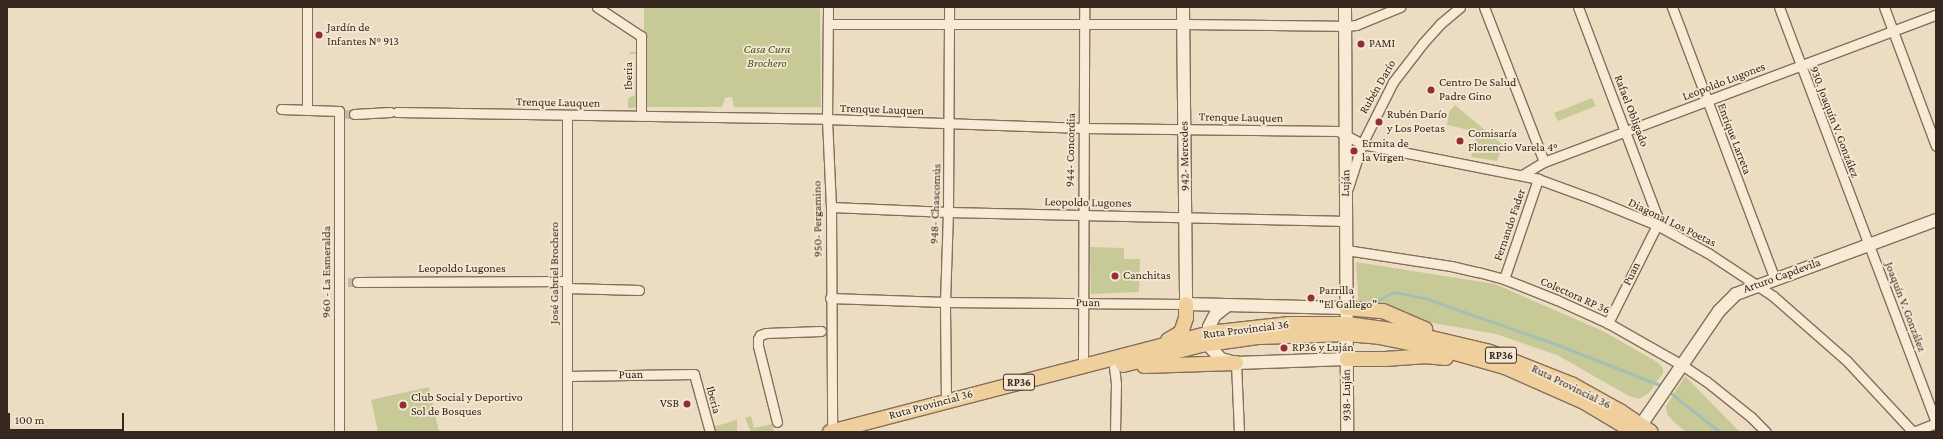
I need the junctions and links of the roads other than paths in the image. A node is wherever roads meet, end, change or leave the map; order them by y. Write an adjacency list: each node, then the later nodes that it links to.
1 (307, 7): 25 (street)
2 (598, 7): 28 (street, Iberia)
3 (828, 7): 16 (street, 950- Pergamino)
4 (949, 7): 17 (street, 948- Chascomús)
5 (1084, 7): 18 (street, 944- Concordia)
6 (1183, 7): 19 (main road, 942- Mercedes)
7 (1346, 7): 20 (main road, Luján)
8 (1400, 7): 20 (street)
9 (1460, 7): 35 (street, Rubén Darío)
10 (1484, 7): 37 (street)
11 (1578, 7): 33 (street, Rafael Obligado)
12 (1672, 7): 23 (street, Enrique Larreta)
13 (1779, 7): 22 (street, 930. Joaquín V. González)
14 (1884, 7): 21 (street)
15 (1936, 15): 21 (street, Leopoldo Lugones)
16 (828, 24): 17 (street); 29 (street, 950- Pergamino)
17 (950, 24): 18 (street); 30 (street, 948- Chascomús)
18 (1084, 24): 19 (street); 31 (street, 944- Concordia)
19 (1184, 24): 20 (street); 32 (main road, 942- Mercedes)
20 (1346, 26): 34 (main road, Luján)
21 (1893, 32): 22 (street, Leopoldo Lugones); 36 (street)
22 (1800, 66): 23 (street, Leopoldo Lugones); 48 (street, 930. Joaquín V. González)
23 (1707, 102): 33 (street, Leopoldo Lugones); 51 (street, Enrique Larreta)
24 (281, 110): 25 (street, Trenque Lauquen)
25 (307, 110): 26 (street, Trenque Lauquen)
26 (344, 113): 27 (street, Trenque Lauquen); 52 (street, 960 - La Esmeralda)
27 (567, 115): 28 (street, Trenque Lauquen); 53 (street, José Gabriel Brochero)
28 (641, 116): 29 (street, Trenque Lauquen)
29 (827, 120): 30 (street, Trenque Lauquen); 41 (street, 950- Pergamino)
30 (950, 124): 31 (street, Trenque Lauquen); 42 (street, 948- Chascomús)
31 (1084, 128): 32 (street, Trenque Lauquen); 43 (street, 944- Concordia)
32 (1184, 129): 34 (street, Trenque Lauquen); 44 (main road, 942- Mercedes)
33 (1626, 132): 37 (street, Leopoldo Lugones); 47 (street, Rafael Obligado)
34 (1346, 136): 35 (street, Trenque Lauquen); 40 (main road, Luján)
35 (1362, 144): 38 (street, Diagonal Los Poetas); 40 (street, Rubén Darío)
36 (1936, 146)
37 (1544, 162): 38 (street, Leopoldo Lugones)
38 (1522, 175): 39 (street, Diagonal Los Poetas)
39 (1538, 179): 47 (street, Diagonal Los Poetas); 50 (street, Fernando Fader)
40 (1346, 197): 46 (main road, Luján)
41 (831, 207): 42 (street, Leopoldo Lugones); 56 (street, 950- Pergamino)
42 (948, 212): 43 (street, Leopoldo Lugones); 57 (street, 948- Chascomús)
43 (1082, 214): 44 (street, Leopoldo Lugones); 58 (street, 944- Concordia)
44 (1185, 216): 46 (street, Leopoldo Lugones); 59 (main road, 942- Mercedes)
45 (1936, 220): 48 (main road, Arturo Capdevila)
46 (1345, 221): 49 (main road, Luján)
47 (1657, 225): 54 (street, Diagonal Los Poetas); 62 (street, Puan)
48 (1868, 245): 51 (main road, Arturo Capdevila); 78 (street, Joaquín V. González)
49 (1346, 250): 50 (street, Colectora RP 36); 61 (main road, Luján)
50 (1504, 279): 62 (street, Colectora RP 36)
51 (1775, 280): 54 (main road, Arturo Capdevila)
52 (348, 282): 53 (street, Leopoldo Lugones); 80 (street, 960 - La Esmeralda)
53 (567, 285): 55 (street, Leopoldo Lugones); 74 (street, José Gabriel Brochero)
54 (1758, 285): 71 (main road, Arturo Capdevila); 89 (street, Diagonal Los Poetas)
55 (639, 290)
56 (830, 298): 57 (street, Puan); 83 (street, 950- Pergamino)
57 (944, 302): 58 (street, Puan); 76 (street, 948- Chascomús)
58 (1082, 303): 59 (street, Puan); 70 (street, 944- Concordia)
59 (1186, 304): 60 (main road, Puan); 67 (main road)
60 (1228, 305): 61 (main road, Puan); 65 (main road)
61 (1346, 308): 63 (main road, Luján); 66 (main road)
62 (1608, 324): 71 (street, Colectora RP 36)
63 (1347, 329): 65 (main road, Ruta Provincial 36 / RP36); 66 (main road, Ruta Provincial 36 / RP36); 68 (main road, Luján); 75 (main road, Ruta Provincial 36 / RP36)
64 (821, 331): 77 (street)
65 (1209, 338): 67 (main road, Ruta Provincial 36 / RP36); 69 (main road); 72 (main road, Ruta Provincial 36 / RP36)
66 (1478, 348): 79 (main road, Ruta Provincial 36 / RP36)
67 (1148, 349): 70 (main road, Ruta Provincial 36 / RP36)
68 (1346, 359): 69 (main road); 75 (main road); 87 (main road, 938- Luján)
69 (1236, 363): 72 (main road); 86 (street)
70 (1083, 365): 76 (main road, Ruta Provincial 36 / RP36)
71 (1682, 365): 79 (main road, Arturo Capdevila); 88 (street, Colectora RP 36)
72 (1114, 367): 84 (main road, Ruta Provincial 36 / RP36); 85 (street)
73 (694, 374): 74 (street, Puan); 82 (street, Iberia)
74 (567, 376): 81 (street, José Gabriel Brochero)
75 (1536, 380): 79 (main road, Ruta Provincial 36 / RP36)
76 (946, 402): 83 (main road, Ruta Provincial 36 / RP36)
77 (777, 422)
78 (1936, 423): 89 (street)
79 (1642, 430)
80 (339, 432)
81 (567, 432)
82 (710, 432)
83 (831, 432)
84 (867, 432)
85 (1116, 432)
86 (1239, 432)
87 (1347, 432)
88 (1766, 432)
89 (1913, 432)

